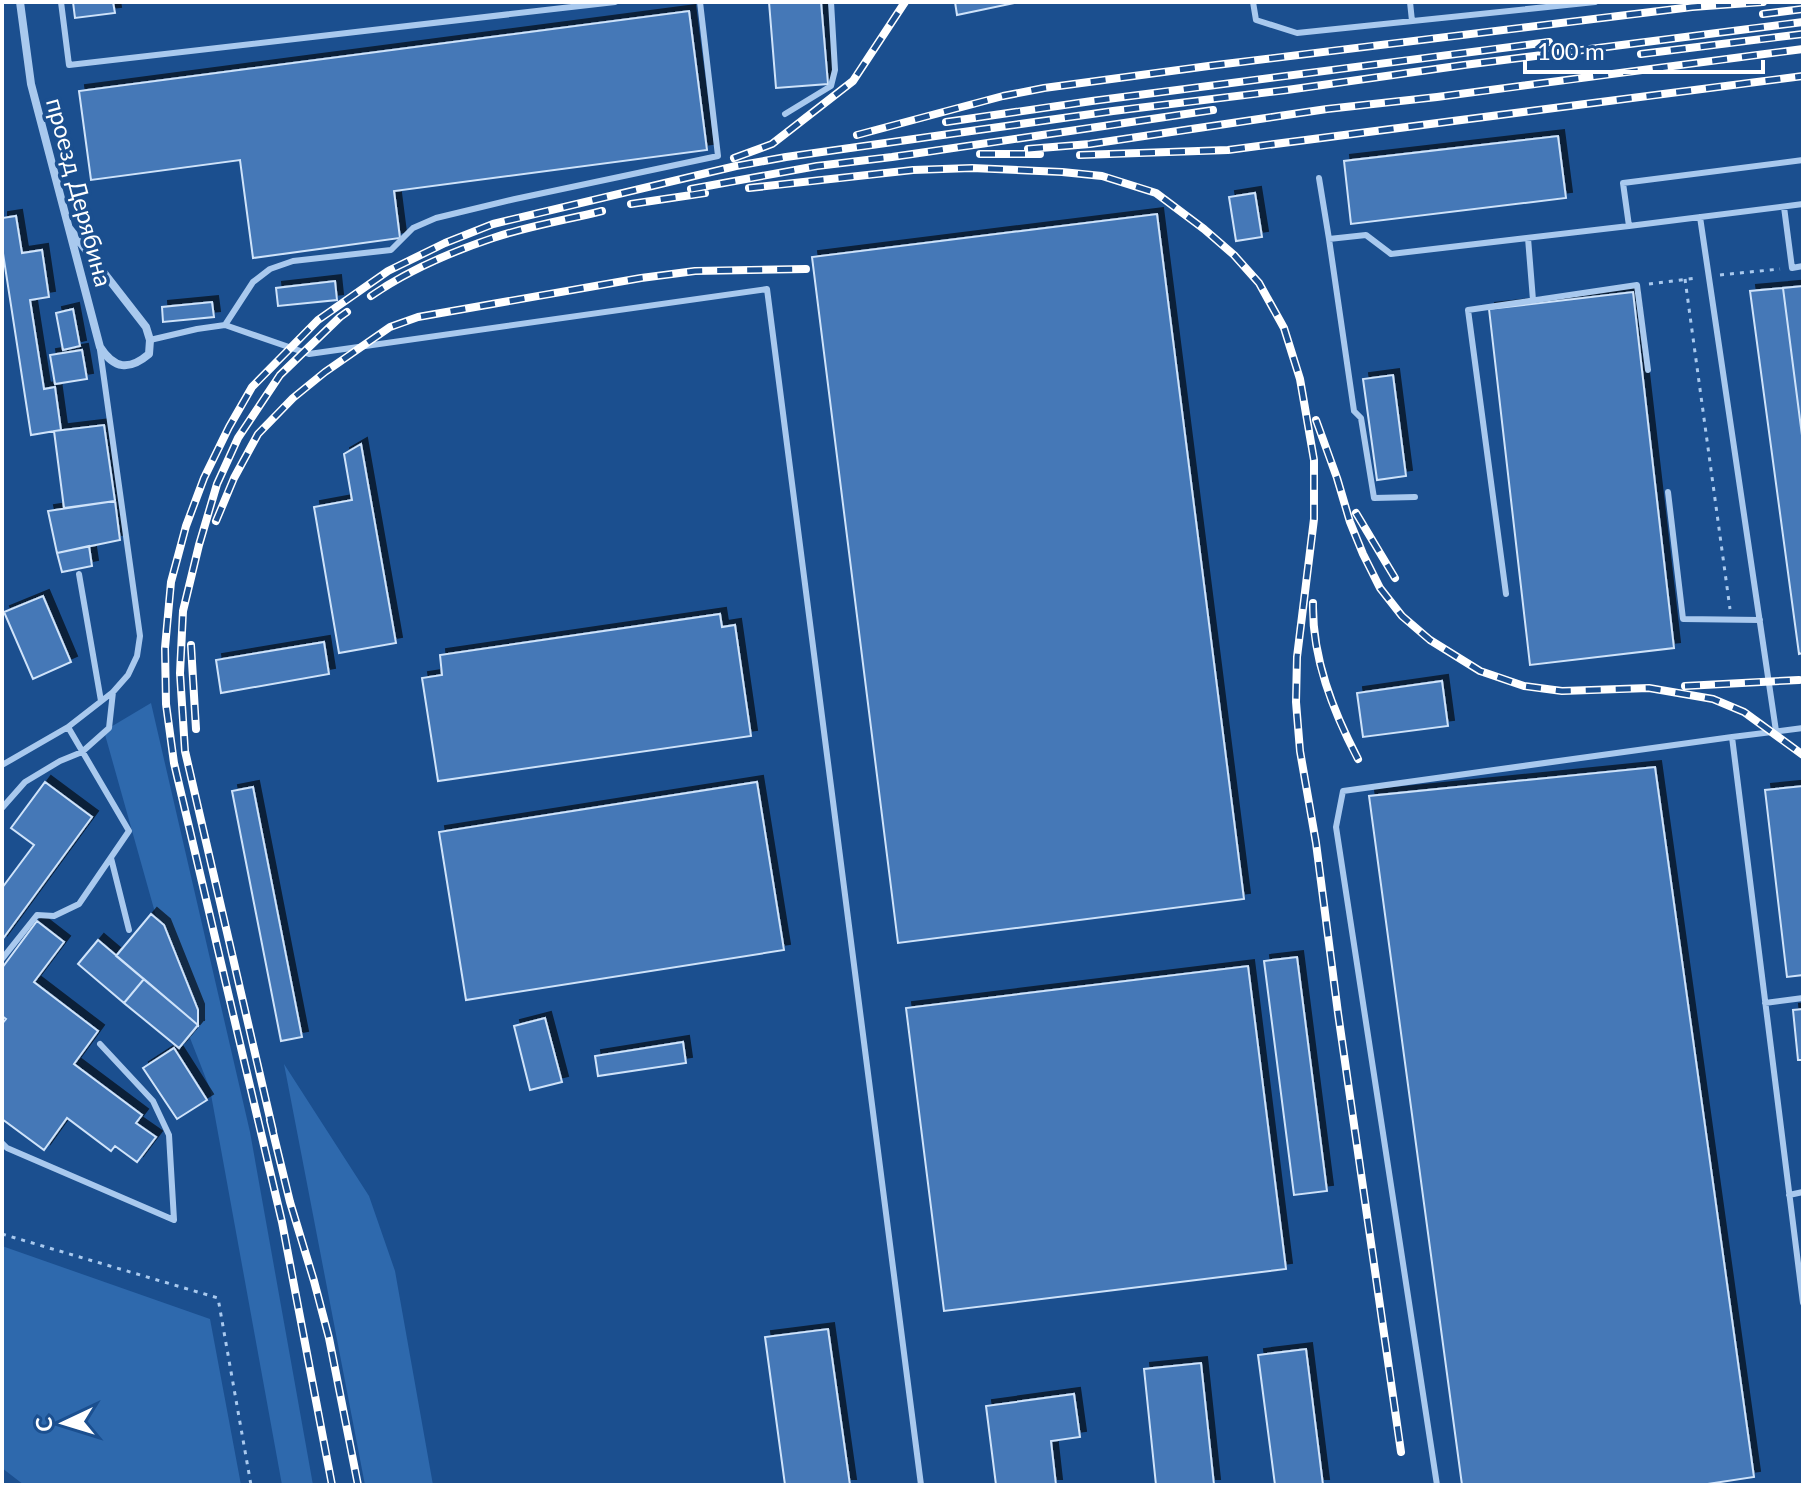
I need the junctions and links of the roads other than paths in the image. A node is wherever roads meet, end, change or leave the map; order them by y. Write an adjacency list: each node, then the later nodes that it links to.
1 (20, 2): 17 (street, проезд Дерябина)
2 (61, 2): 3 (lane)
3 (615, 2)
4 (700, 2): 22 (lane)
5 (831, 2): 10 (lane)
6 (1253, 2): 9 (lane)
7 (1410, 2): 9 (lane)
8 (1595, 2): 9 (lane)
9 (1412, 21)
10 (785, 114)
11 (1803, 160): 16 (lane)
12 (1319, 178): 19 (lane)
13 (1803, 204): 14 (lane)
14 (1784, 207): 15 (lane); 20 (lane)
15 (1700, 217): 16 (lane); 30 (lane)
16 (1629, 226): 18 (lane)
17 (69, 228): 23 (street); 24 (street, проезд Дерябина)
18 (1528, 238): 19 (lane); 21 (lane)
19 (1329, 239): 27 (lane)
20 (1803, 266)
21 (1533, 300): 25 (lane); 29 (lane)
22 (225, 325): 23 (lane); 50 (lane)
23 (150, 340): 24 (street)
24 (100, 347): 31 (lane)
25 (1648, 370)
26 (1668, 492): 30 (lane)
27 (1415, 497)
28 (79, 574): 32 (lane)
29 (1506, 594)
30 (1760, 620): 35 (lane)
31 (113, 692): 32 (lane); 37 (lane)
32 (101, 701): 33 (lane)
33 (68, 727): 37 (lane); 38 (lane)
34 (1803, 728): 35 (lane)
35 (1776, 731): 36 (lane)
36 (1732, 737): 44 (lane); 51 (lane)
37 (82, 752): 39 (lane); 40 (lane)
38 (2, 765)
39 (2, 808)
40 (111, 858): 41 (lane); 42 (lane)
41 (129, 930)
42 (2, 959)
43 (1803, 998): 44 (lane)
44 (1765, 1003): 48 (lane)
45 (100, 1044): 46 (lane)
46 (2, 1143)
47 (1803, 1192): 48 (lane)
48 (1789, 1195): 49 (lane)
49 (1803, 1303)
50 (921, 1485)
51 (1437, 1485)

